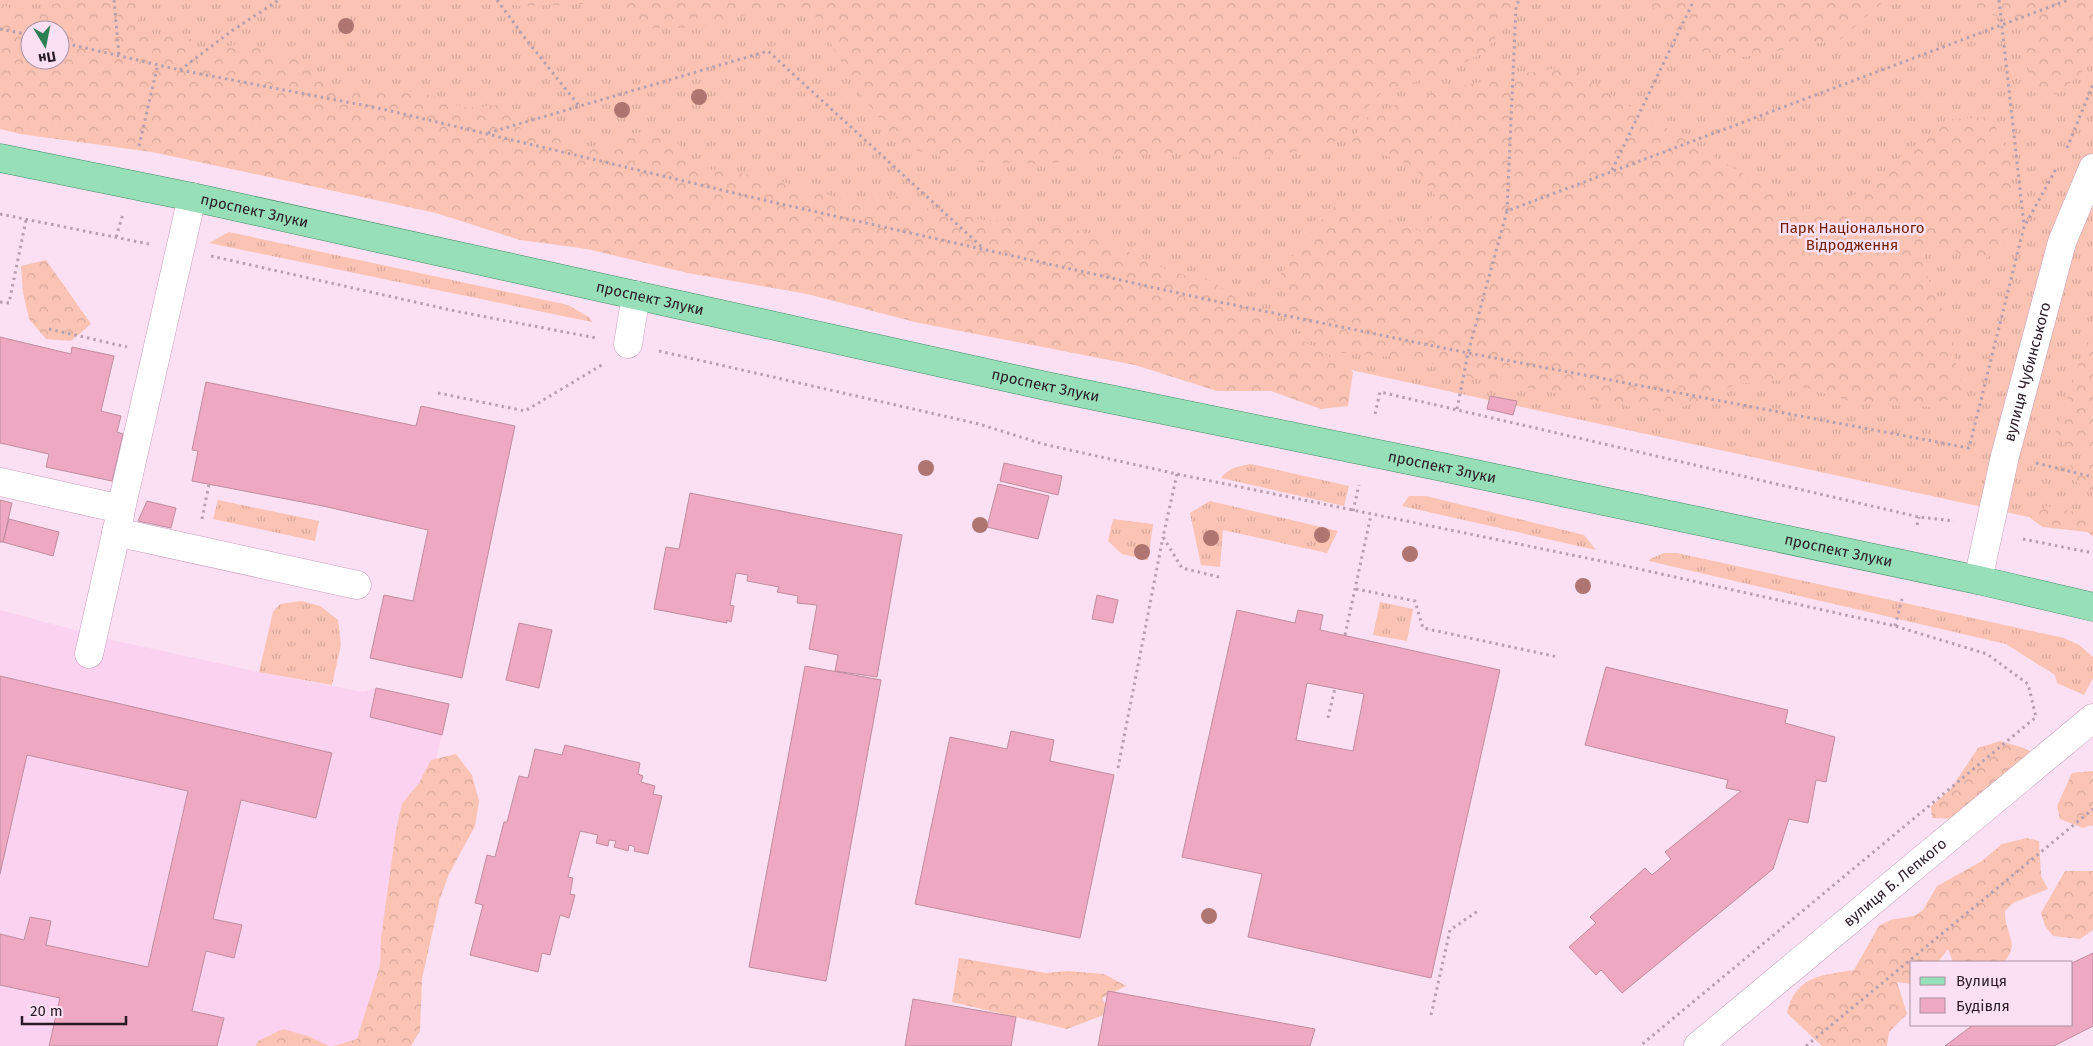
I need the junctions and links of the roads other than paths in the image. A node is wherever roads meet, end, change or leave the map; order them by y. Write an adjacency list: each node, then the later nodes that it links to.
1 (0, 158): 3 (main road, проспект Злуки)
2 (2093, 168): 8 (street, вулиця Чубинського)
3 (192, 197): 4 (main road, проспект Злуки); 7 (street)
4 (636, 296): 5 (street); 8 (main road, проспект Злуки)
5 (620, 351)
6 (0, 482): 7 (street)
7 (119, 521): 9 (street); 11 (street)
8 (1978, 580): 10 (main road, проспект Злуки)
9 (357, 585)
10 (2093, 607)
11 (89, 654)
12 (2090, 726): 13 (street, вулиця Б. Лепкого)
13 (1698, 1046)

